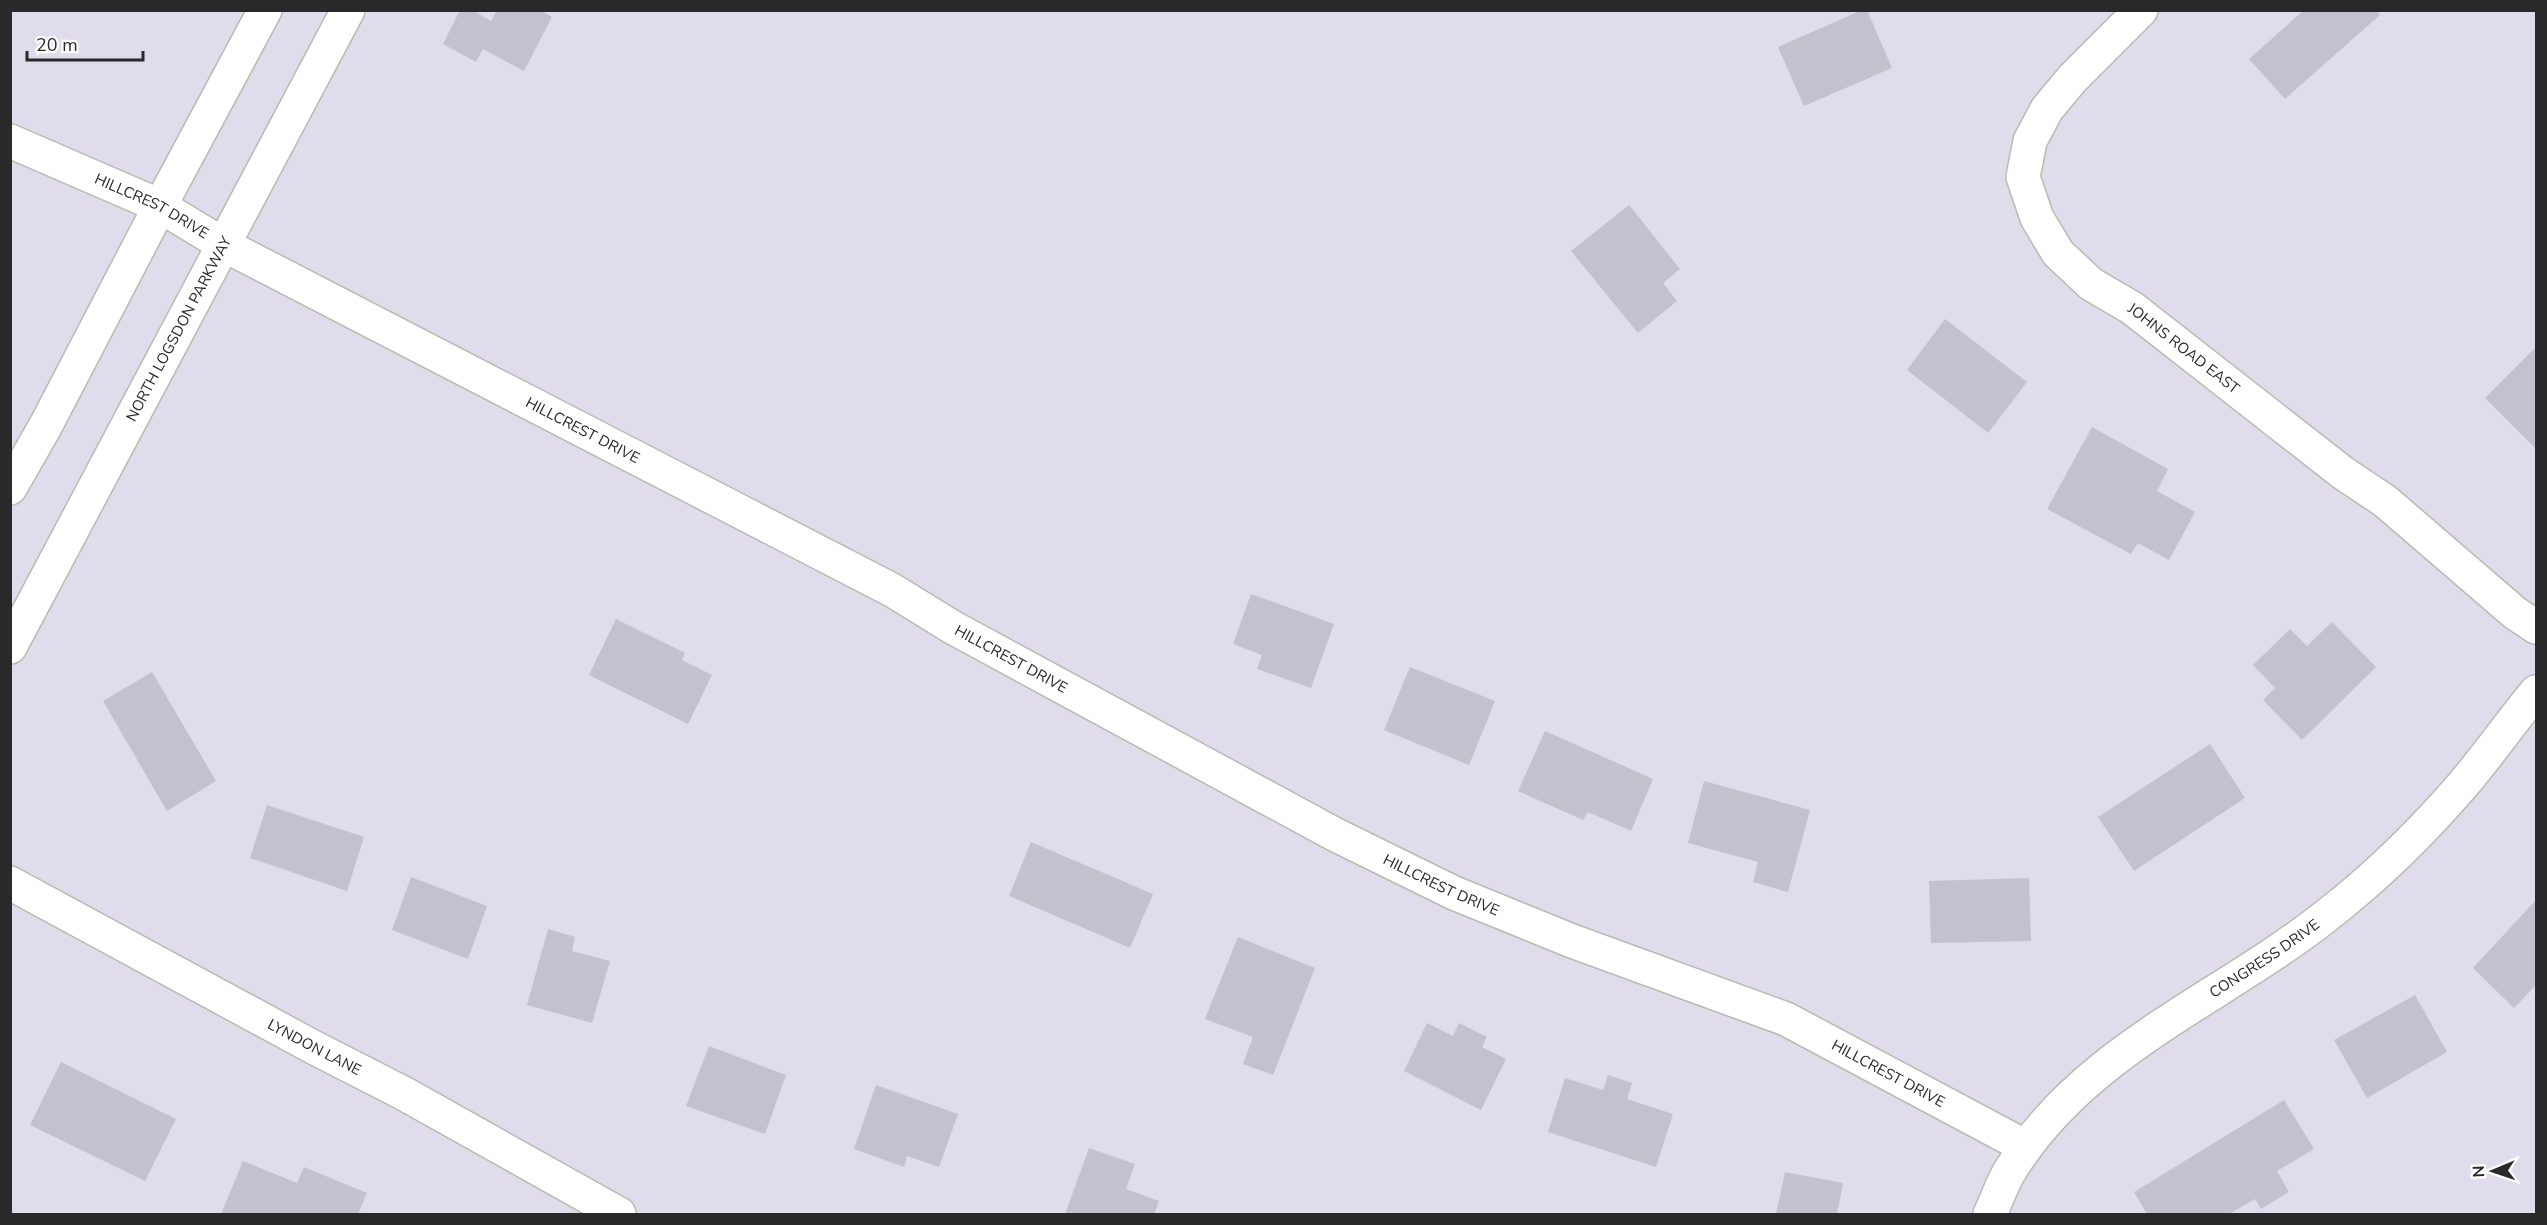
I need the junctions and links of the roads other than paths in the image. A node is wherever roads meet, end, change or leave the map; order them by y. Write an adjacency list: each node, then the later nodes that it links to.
1 (265, 10): 5 (street)
2 (348, 10): 6 (street, NORTH LOGSDON PARKWAY)
3 (2141, 10): 8 (street, JOHNS ROAD EAST)
4 (10, 141): 5 (street, HILLCREST DRIVE)
5 (160, 206): 6 (street, HILLCREST DRIVE); 7 (street)
6 (224, 245): 9 (street, NORTH LOGSDON PARKWAY); 12 (street, HILLCREST DRIVE)
7 (10, 488)
8 (2536, 627)
9 (10, 647)
10 (2536, 692): 12 (street, CONGRESS DRIVE)
11 (10, 883): 13 (street, LYNDON LANE)
12 (2026, 1147): 14 (street, CONGRESS DRIVE)
13 (619, 1215)
14 (1990, 1215)

